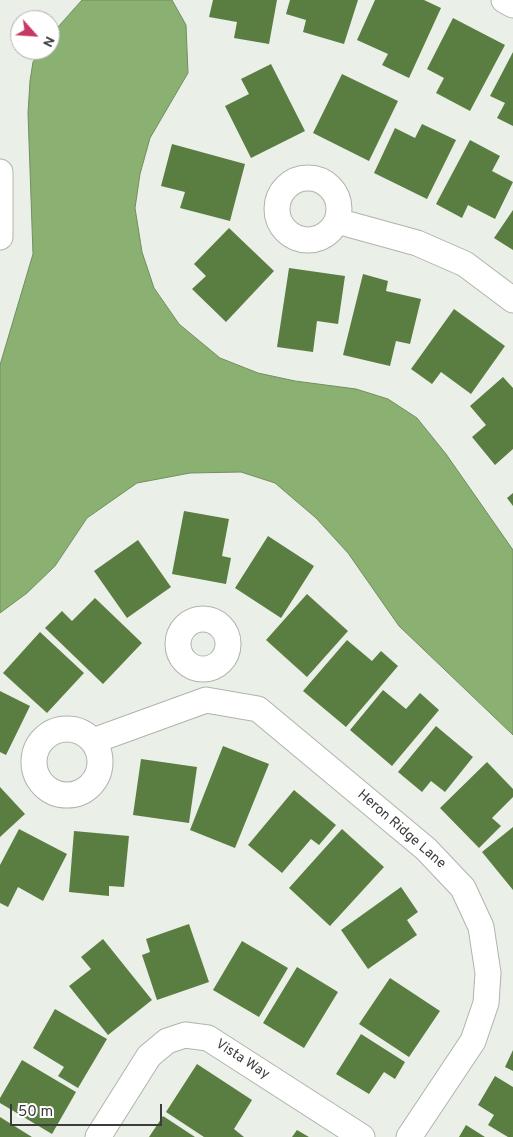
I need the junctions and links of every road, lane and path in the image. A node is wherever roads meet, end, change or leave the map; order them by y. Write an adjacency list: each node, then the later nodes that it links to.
1 (504, 0): 2 (street)
2 (513, 5)
3 (0, 172): 5 (street)
4 (337, 222): 6 (street)
5 (0, 237)
6 (513, 300)
7 (206, 669): 8 (street)
8 (206, 700): 9 (street, Heron Ridge Lane); 12 (street, Heron Ridge Lane)
9 (93, 741)
10 (98, 1137): 11 (street, Vista Way)
11 (362, 1137)
12 (409, 1137)

